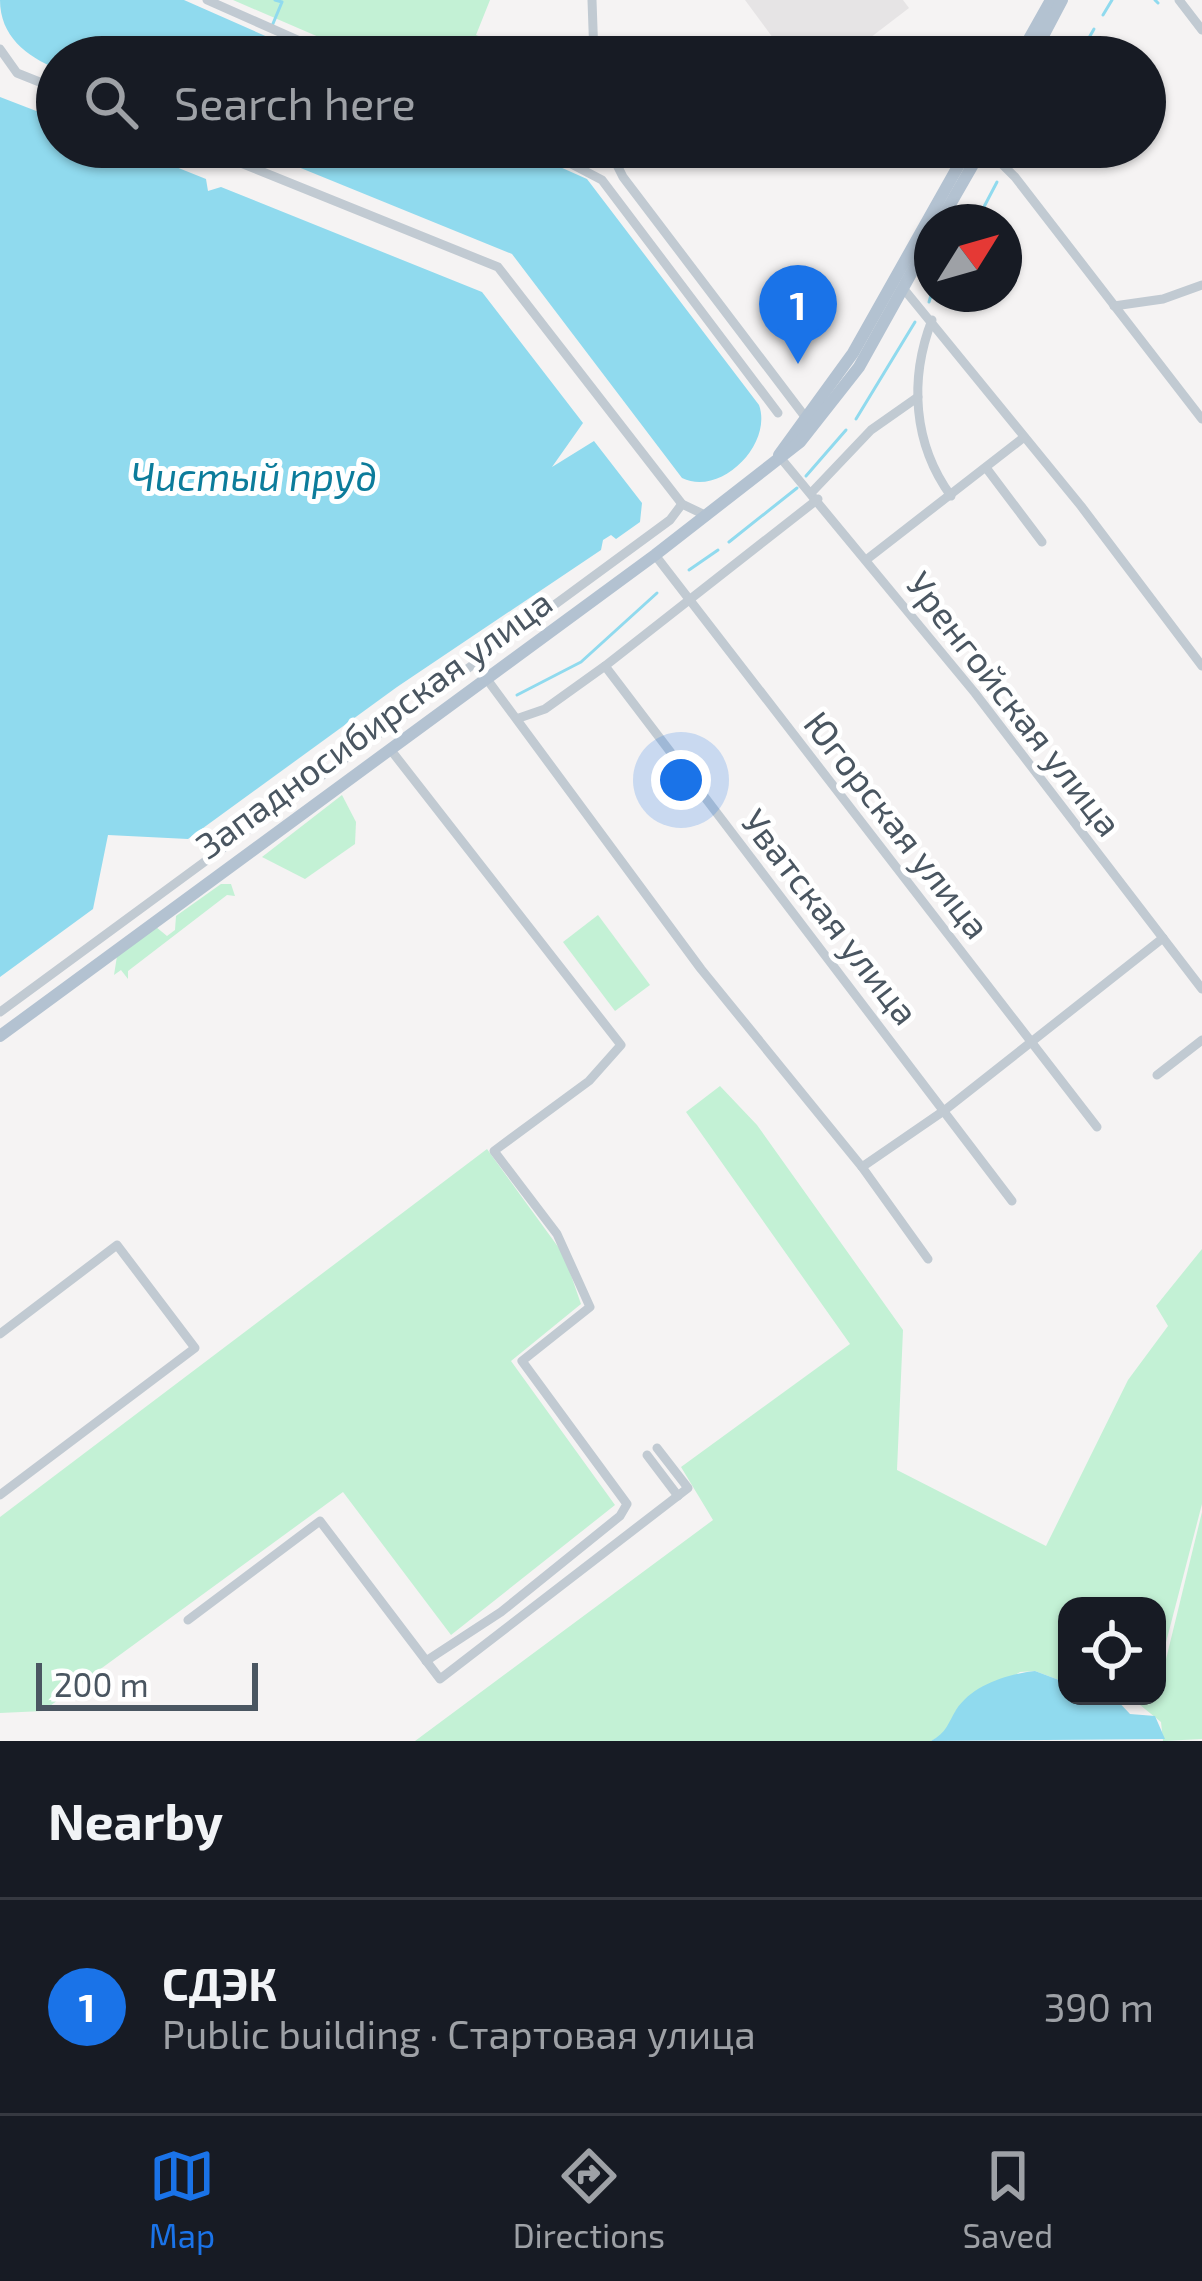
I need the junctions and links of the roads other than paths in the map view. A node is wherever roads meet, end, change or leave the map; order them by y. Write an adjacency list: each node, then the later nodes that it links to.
1 (207, 0): 7 (street)
2 (592, 0): 8 (street)
3 (1051, 0): 9 (main road)
4 (1062, 0): 10 (main road)
5 (1179, 0): 6 (street)
6 (1202, 30)
7 (288, 36)
8 (593, 36)
9 (1031, 36)
10 (1043, 36)
11 (0, 49): 12 (street)
12 (36, 81)
13 (253, 168): 34 (street)
14 (579, 168): 26 (street)
15 (618, 168): 28 (street)
16 (957, 168): 28 (main road, Западносибирская улица)
17 (972, 168): 19 (main road)
18 (1006, 168): 23 (street)
19 (951, 204)
20 (914, 268): 22 (main road, Западносибирская улица)
21 (1202, 285): 23 (street)
22 (903, 288): 24 (street); 28 (main road, Западносибирская улица)
23 (1114, 306): 27 (street)
24 (932, 320): 25 (street); 29 (street)
25 (918, 397): 32 (street); 33 (street)
26 (778, 413)
27 (1202, 418)
28 (811, 422): 30 (main road, Западносибирская улица)
29 (1023, 438): 31 (street); 46 (street)
30 (779, 456): 32 (street, Уренгойская улица); 35 (main road, Западносибирская улица)
31 (986, 469): 33 (street); 36 (street)
32 (815, 495): 38 (street, Уренгойская улица); 41 (street)
33 (951, 496): 38 (street)
34 (682, 504): 35 (street); 39 (street)
35 (707, 516): 37 (main road, Западносибирская улица)
36 (1042, 542)
37 (656, 555): 40 (main road, Западносибирская улица); 41 (street, Югорская улица)
38 (866, 560): 54 (street, Уренгойская улица)
39 (594, 575): 40 (street); 42 (street)
40 (606, 591): 43 (main road, Западносибирская улица)
41 (691, 602): 45 (street); 61 (street, Югорская улица)
42 (543, 613): 43 (street); 44 (street)
43 (555, 628): 47 (main road, Западносибирская улица)
44 (486, 655): 47 (street); 50 (street)
45 (604, 666): 48 (street); 63 (street, Уватская улица)
46 (1202, 666)
47 (492, 674): 48 (street); 49 (main road, Западносибирская улица)
48 (519, 718): 65 (street)
49 (390, 749): 51 (main road, Западносибирская улица); 74 (street)
50 (298, 794): 51 (street); 52 (street)
51 (306, 810): 53 (main road, Западносибирская улица)
52 (175, 884): 53 (street); 55 (street)
53 (186, 898): 56 (main road, Западносибирская улица)
54 (1163, 938): 57 (street, Уренгойская улица); 61 (street)
55 (55, 972): 56 (street); 58 (street)
56 (65, 987): 59 (main road, Западносибирская улица)
57 (1202, 989)
58 (0, 1012)
59 (0, 1036)
60 (1202, 1040): 62 (street)
61 (1031, 1041): 63 (street); 64 (street, Югорская улица)
62 (1157, 1075)
63 (945, 1110): 65 (street); 66 (street, Уватская улица)
64 (1096, 1127)
65 (862, 1167): 67 (street)
66 (1012, 1201)
67 (928, 1259)
68 (0, 1334): 71 (street)
69 (657, 1448): 72 (street)
70 (647, 1455): 72 (street)
71 (0, 1495)
72 (678, 1496): 74 (street)
73 (188, 1620): 74 (street)
74 (426, 1661)

